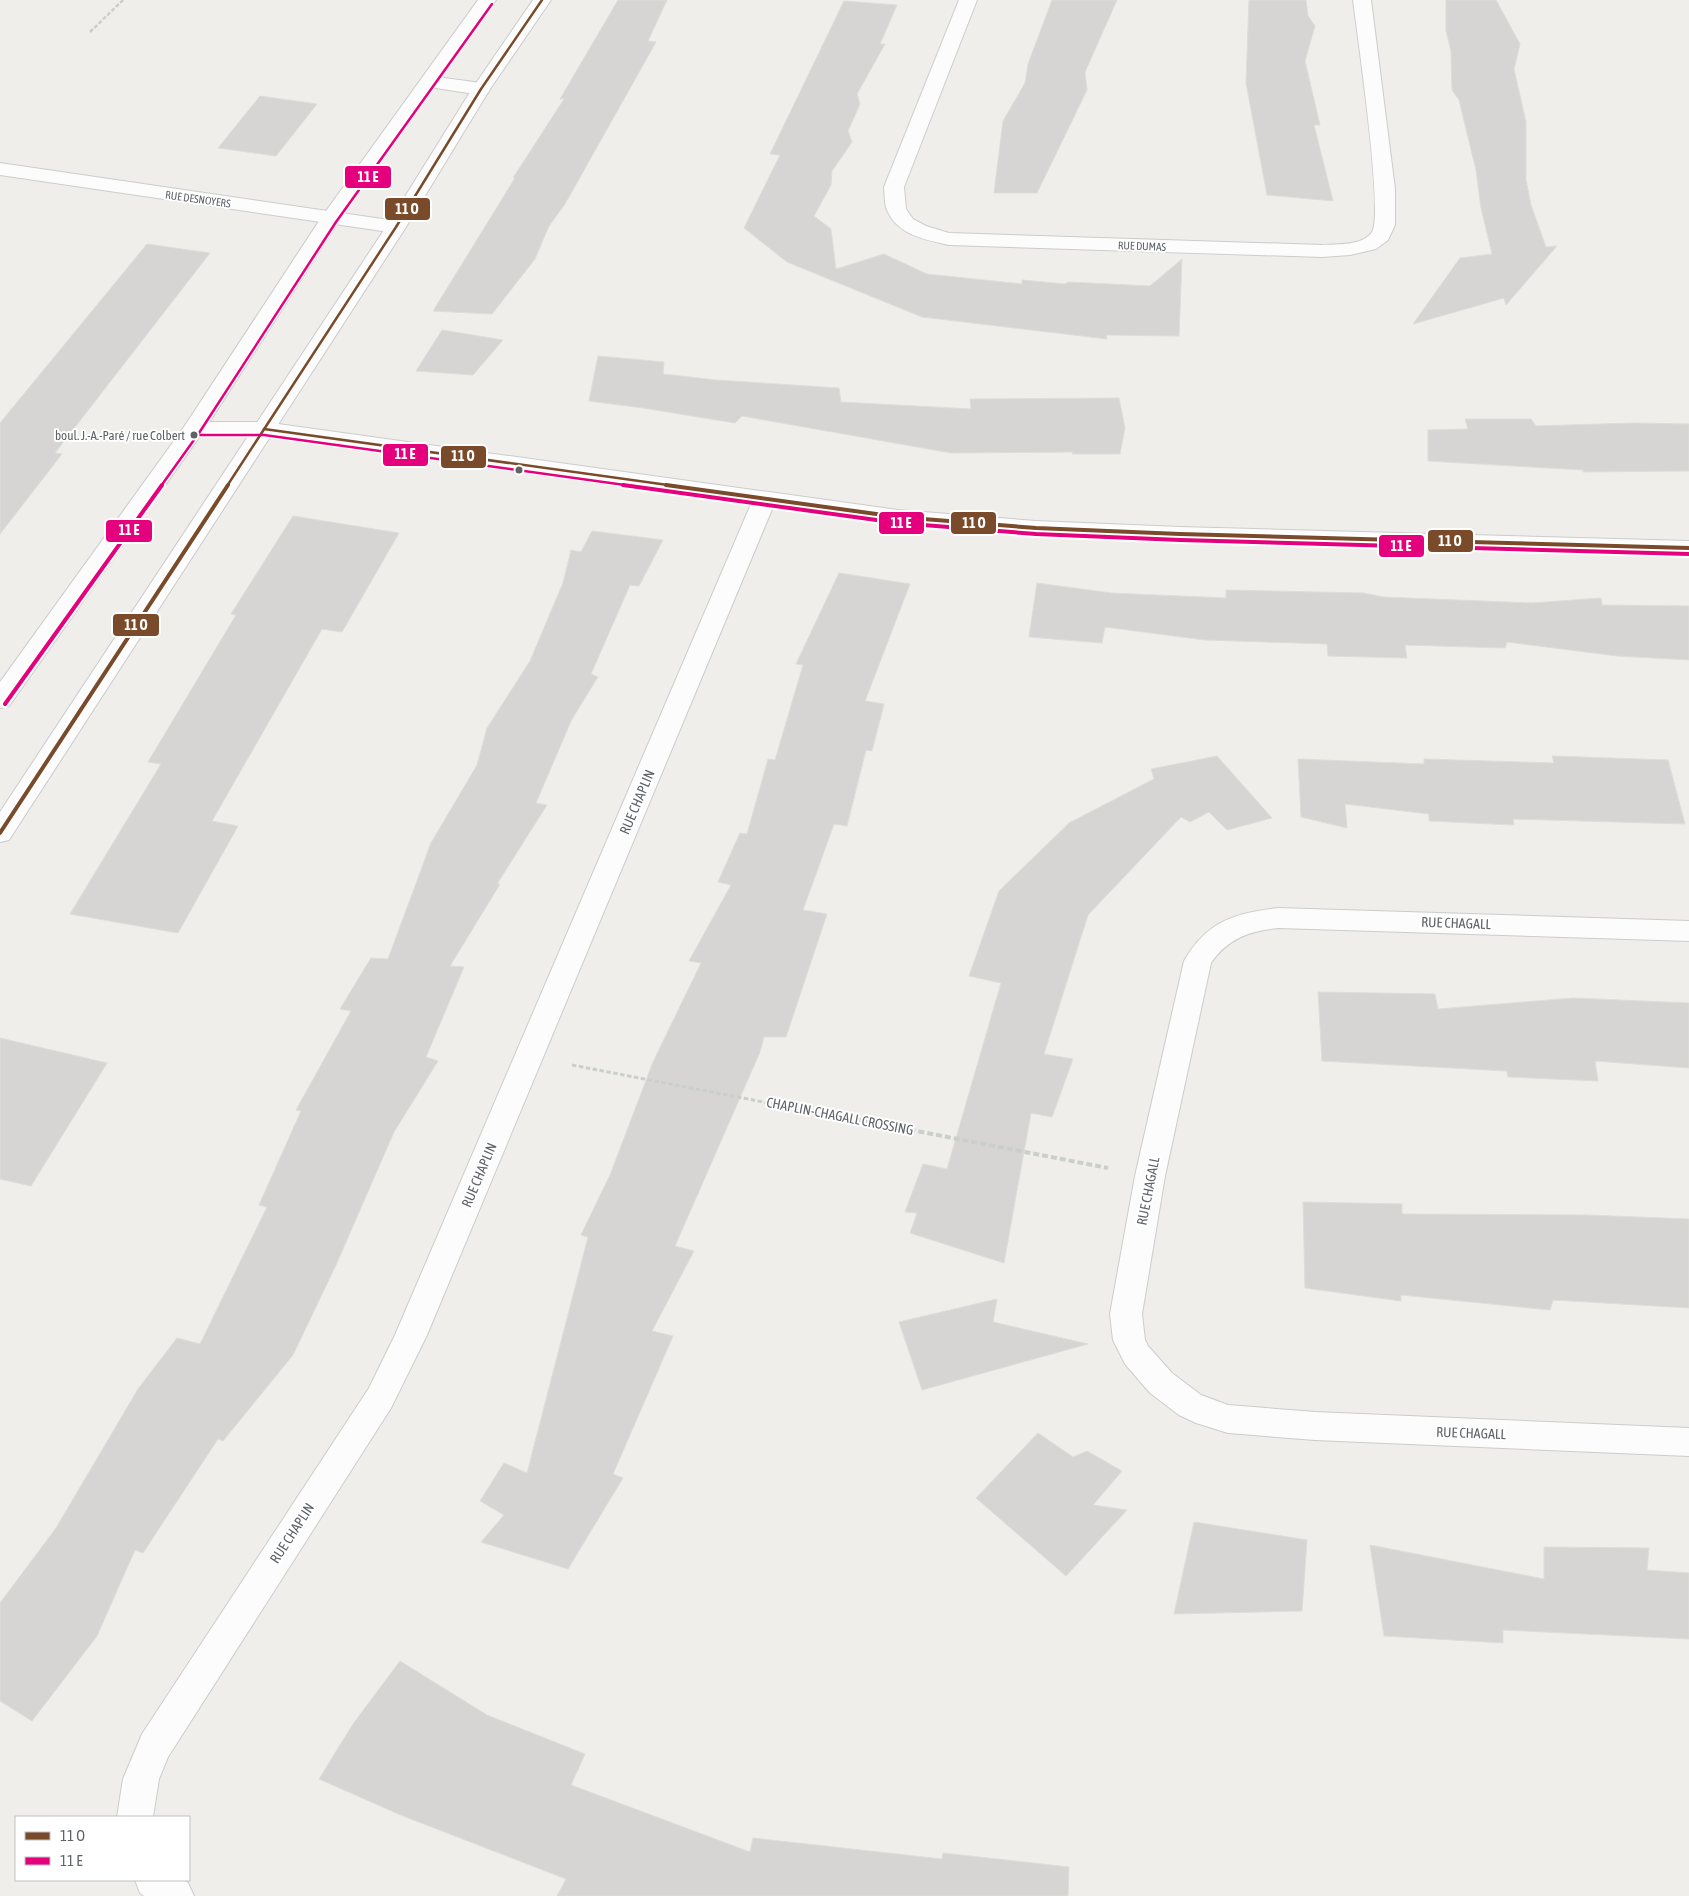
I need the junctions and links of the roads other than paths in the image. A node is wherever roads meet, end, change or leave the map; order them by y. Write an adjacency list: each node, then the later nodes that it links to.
1 (487, 0): 5 (street)
2 (542, 0): 6 (street)
3 (968, 0): 4 (street, RUE DUMAS)
4 (1362, 0)
5 (430, 82): 6 (street); 8 (street)
6 (481, 89): 9 (street)
7 (0, 169): 8 (street, RUE DESNOYERS)
8 (332, 218): 9 (street, RUE DESNOYERS); 10 (street)
9 (396, 227): 11 (street)
10 (194, 429): 11 (street); 14 (street)
11 (264, 429): 12 (street); 15 (street)
12 (764, 500): 13 (street); 18 (street, RUE CHAPLIN)
13 (1689, 548)
14 (0, 700)
15 (0, 833)
16 (1689, 931): 17 (street, RUE CHAGALL)
17 (1689, 1442)
18 (135, 1816)
19 (154, 1881): 20 (street)
20 (175, 1896)

